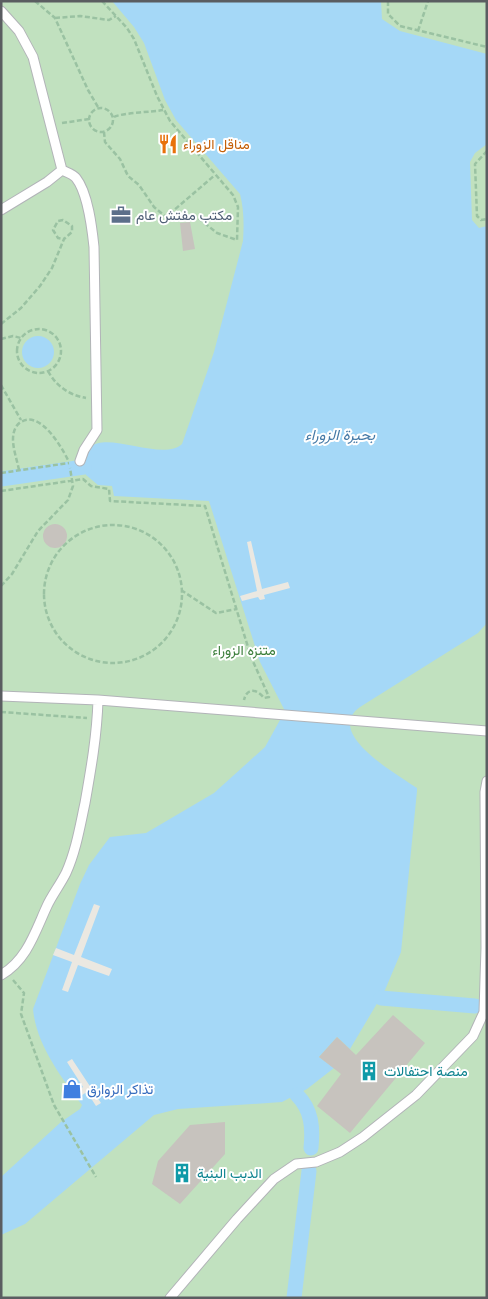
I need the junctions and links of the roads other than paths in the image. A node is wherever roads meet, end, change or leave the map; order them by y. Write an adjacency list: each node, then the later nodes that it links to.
1 (1, 11): 2 (street)
2 (62, 170): 3 (street); 4 (street)
3 (1, 210)
4 (80, 461)
5 (1, 696): 6 (street)
6 (98, 700): 7 (street); 9 (street)
7 (487, 731)
8 (487, 781): 10 (street)
9 (4, 974)
10 (483, 1027): 11 (street)
11 (170, 1298)

